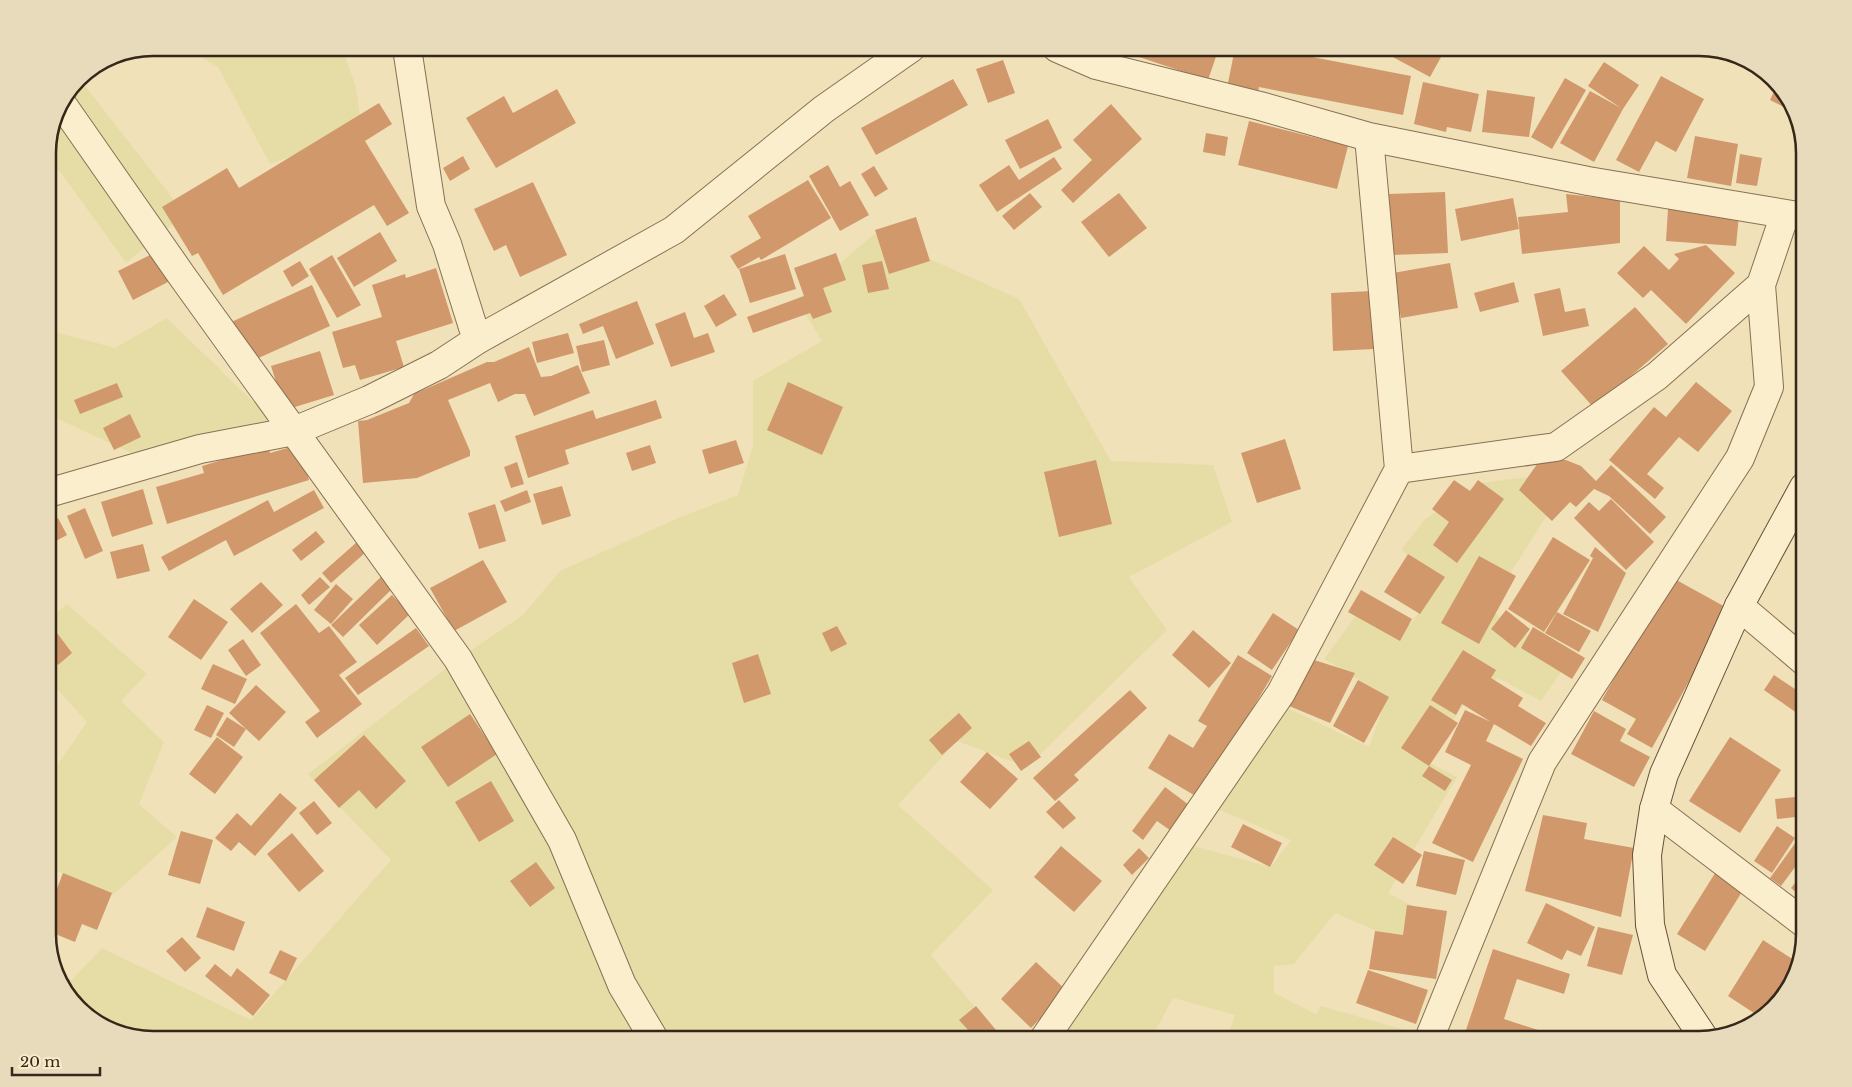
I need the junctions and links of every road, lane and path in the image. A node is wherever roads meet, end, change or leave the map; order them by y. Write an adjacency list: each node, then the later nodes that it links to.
1 (408, 56): 8 (street)
2 (900, 56): 8 (street)
3 (1076, 56): 5 (street)
4 (66, 110): 9 (street)
5 (1369, 137): 6 (street); 10 (street)
6 (1795, 216): 7 (street)
7 (1761, 285): 10 (street); 19 (street)
8 (477, 340): 9 (street)
9 (294, 431): 11 (street); 17 (street)
10 (1399, 469): 18 (street)
11 (56, 491)
12 (1796, 502): 13 (street)
13 (1739, 606): 14 (street); 15 (street)
14 (1796, 654)
15 (1654, 809): 16 (street); 20 (street)
16 (1796, 917)
17 (649, 1031)
18 (1050, 1031)
19 (1433, 1031)
20 (1699, 1031)

